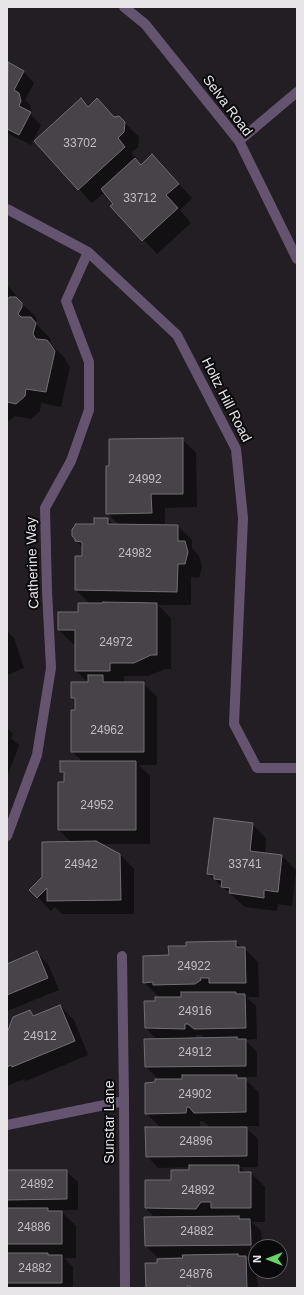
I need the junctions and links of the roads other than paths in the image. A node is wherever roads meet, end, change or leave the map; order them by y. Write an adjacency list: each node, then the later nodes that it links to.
1 (124, 7): 3 (street, Selva Road)
2 (297, 92): 3 (street)
3 (239, 141): 6 (street, Selva Road)
4 (7, 209): 5 (street, Holtz Hill Road)
5 (88, 252): 7 (street, Holtz Hill Road); 8 (street, Catherine Way)
6 (297, 258)
7 (297, 768)
8 (7, 836)
9 (122, 956): 10 (street, Sunstar Lane)
10 (124, 1101): 11 (street); 12 (street, Sunstar Lane)
11 (7, 1125)
12 (125, 1288)

